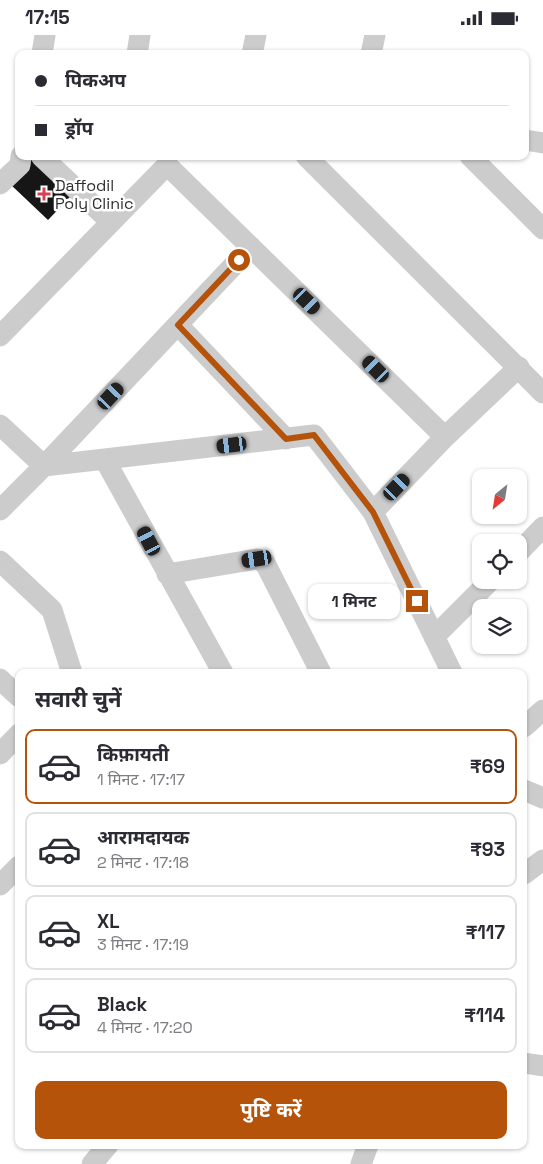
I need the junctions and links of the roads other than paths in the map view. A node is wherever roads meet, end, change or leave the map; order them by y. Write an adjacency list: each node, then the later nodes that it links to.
1 (46, 35): 5 (street)
2 (140, 35): 6 (street)
3 (256, 35): 7 (street)
4 (375, 35): 8 (street)
5 (43, 50)
6 (138, 50)
7 (253, 50)
8 (372, 50)
9 (529, 141): 10 (street)
10 (543, 143)
11 (21, 160): 15 (street)
12 (45, 160): 16 (street)
13 (310, 160): 21 (street)
14 (474, 160): 17 (street)
15 (0, 184)
16 (111, 222): 18 (street); 20 (street)
17 (543, 229)
18 (251, 247): 19 (street); 24 (street)
19 (178, 325): 25 (street); 27 (street)
20 (0, 336)
21 (519, 367): 22 (street); 24 (street)
22 (543, 393)
23 (0, 425): 27 (street)
24 (445, 437): 29 (street)
25 (286, 439): 26 (street); 29 (street)
26 (105, 460): 27 (street); 33 (street)
27 (44, 467): 28 (street)
28 (0, 510)
29 (373, 512): 35 (street)
30 (543, 527): 31 (street)
31 (527, 544)
32 (0, 561): 36 (street)
33 (167, 574): 37 (street); 38 (street)
34 (482, 589): 35 (street)
35 (434, 637): 39 (street)
36 (71, 669)
37 (221, 669)
38 (319, 669)
39 (450, 669)
40 (0, 679): 41 (street)
41 (15, 693)
42 (543, 710): 43 (street)
43 (527, 724)
44 (15, 738): 45 (street)
45 (0, 754)
46 (527, 791): 47 (street)
47 (543, 798)
48 (543, 860): 50 (street)
49 (15, 870): 51 (street)
50 (527, 873)
51 (0, 885)
52 (527, 1063): 53 (street)
53 (543, 1066)
54 (105, 1149): 56 (street)
55 (367, 1149): 57 (street)
56 (92, 1164)
57 (361, 1164)

